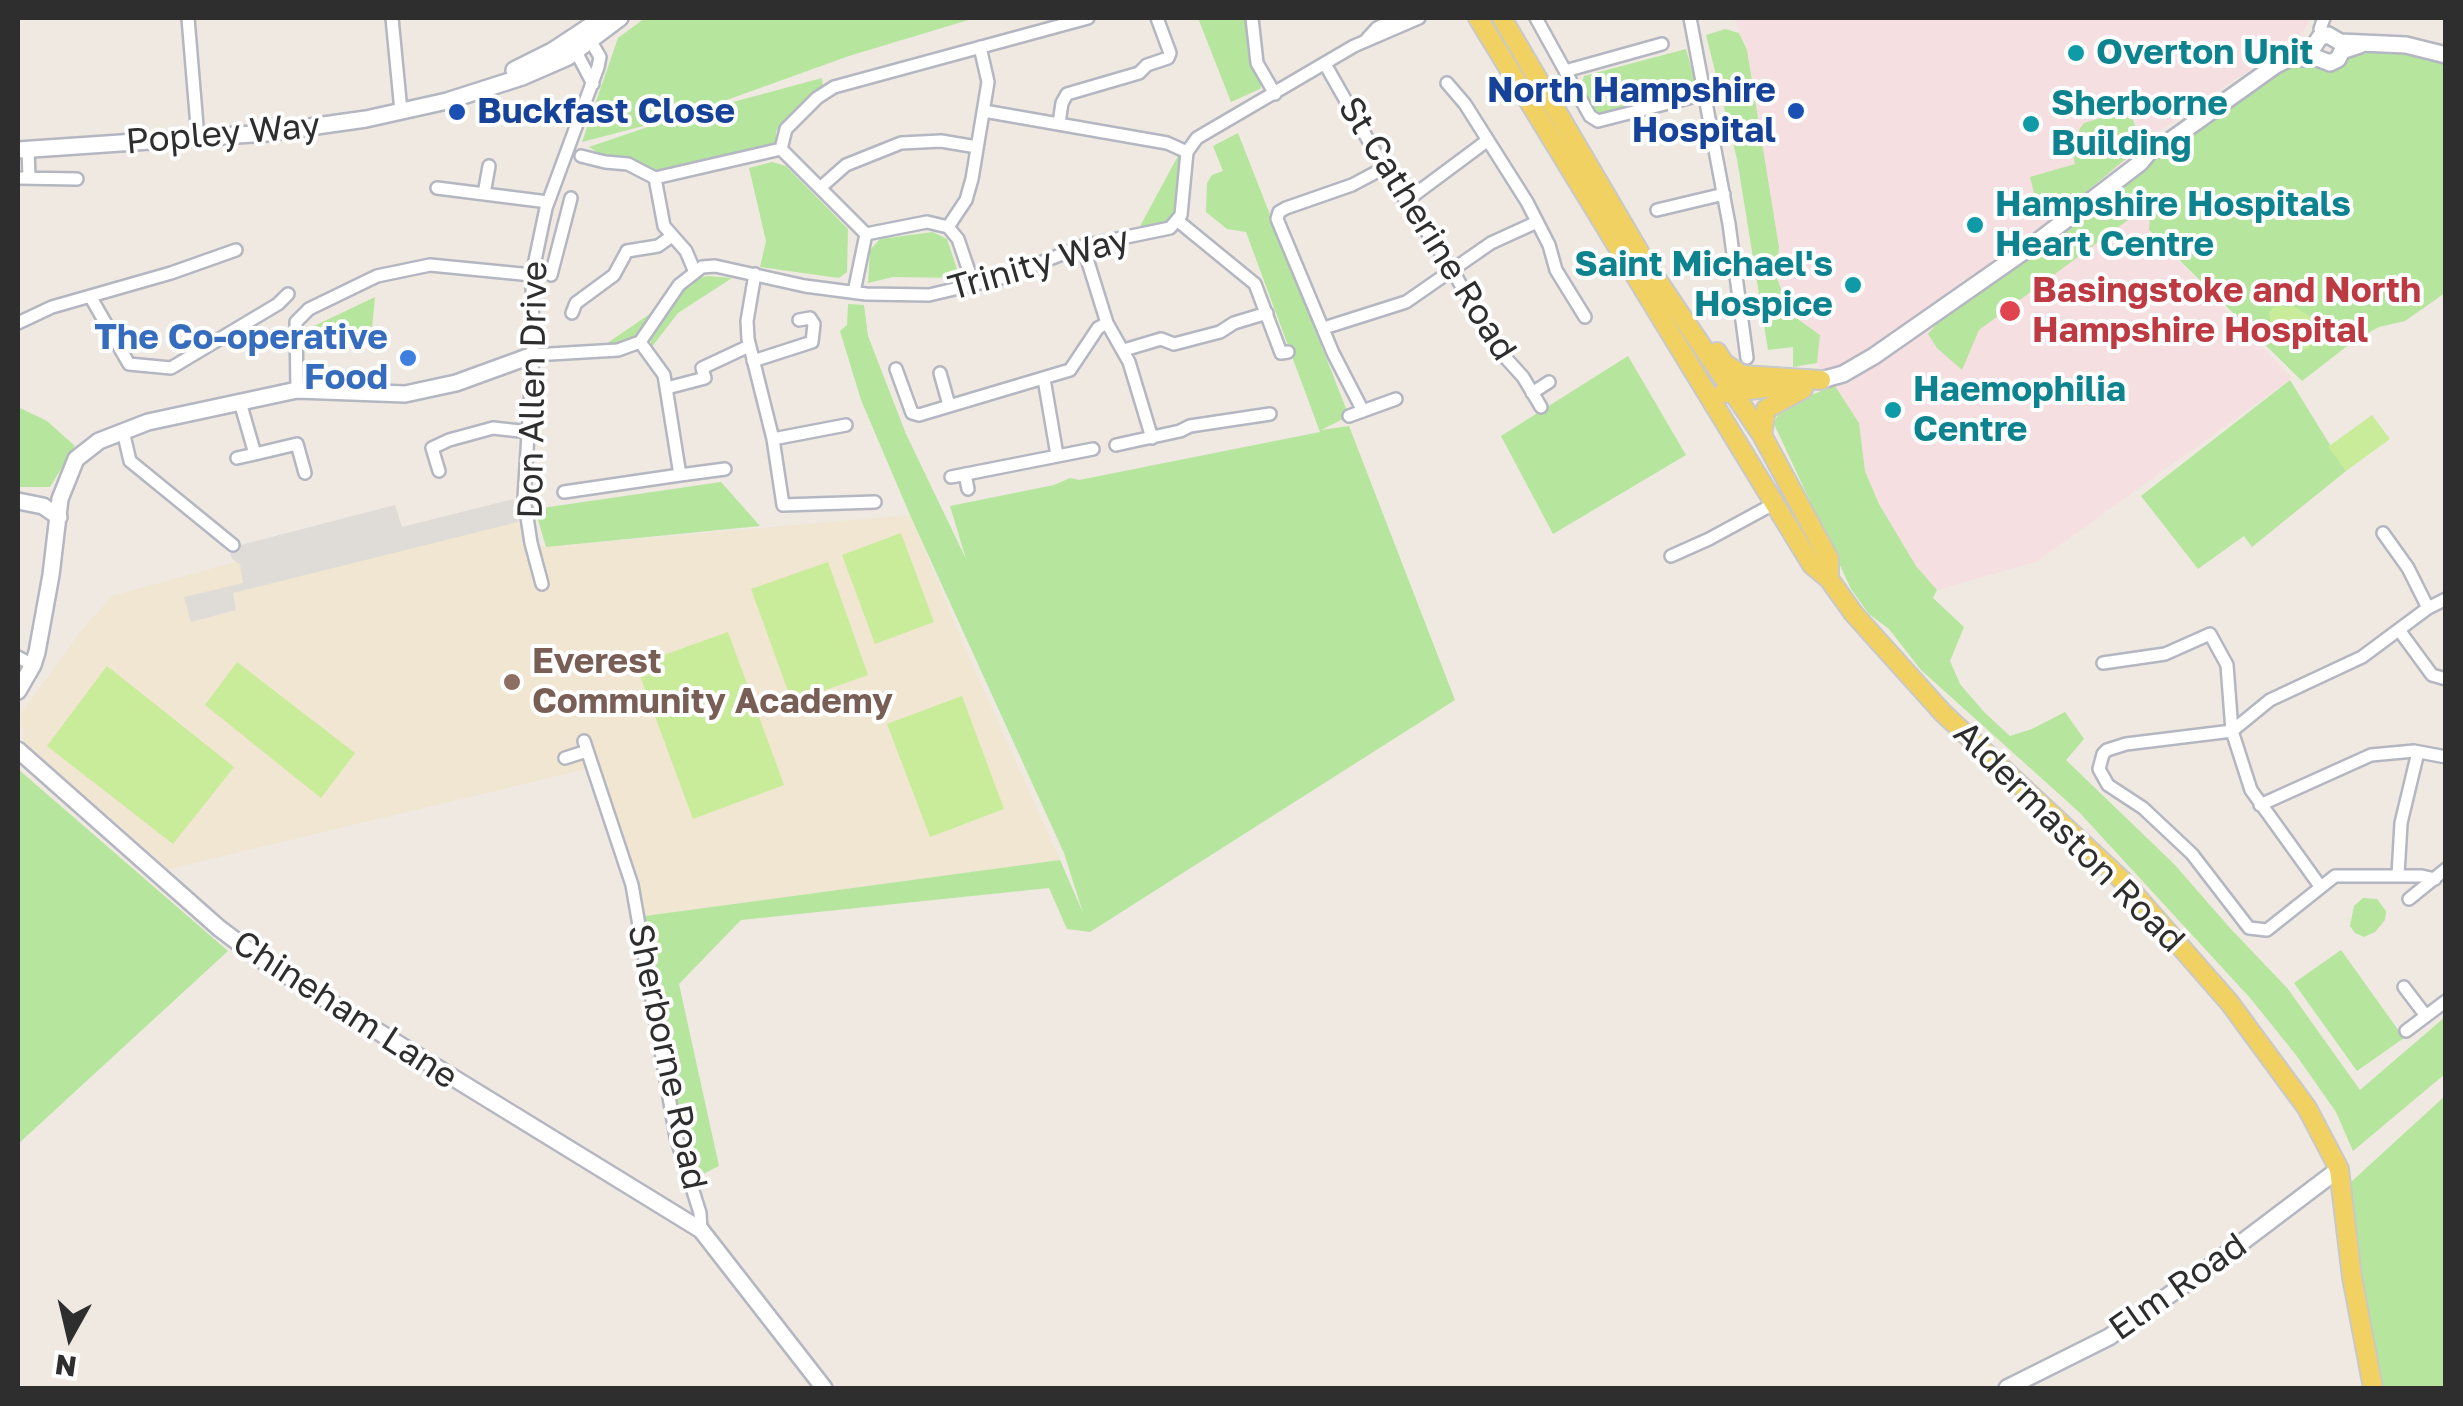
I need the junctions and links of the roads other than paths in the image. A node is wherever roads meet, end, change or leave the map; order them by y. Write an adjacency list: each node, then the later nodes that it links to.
1 (188, 18): 31 (street)
2 (392, 18): 28 (street)
3 (602, 18): 15 (street, Popley Way)
4 (620, 18): 15 (street, Popley Way)
5 (1088, 18): 20 (street)
6 (1157, 18): 30 (street)
7 (1252, 18): 26 (street)
8 (1395, 18): 16 (street)
9 (1419, 18): 16 (street)
10 (1478, 18): 95 (main road, Aldermaston Road)
11 (1502, 18): 88 (main road, Aldermaston Road)
12 (1536, 18): 23 (street)
13 (1690, 18): 27 (street)
14 (2326, 18): 18 (street)
15 (587, 35): 19 (street, Popley Way); 25 (street, Don Allen Drive)
16 (1367, 39): 22 (street)
17 (1662, 44): 23 (street)
18 (2328, 45): 21 (street); 90 (street)
19 (572, 46): 25 (street); 28 (street, Popley Way)
20 (980, 47): 29 (street); 35 (street)
21 (2446, 55)
22 (1325, 64): 26 (street); 39 (street, St Catherine Road)
23 (1564, 71): 27 (street)
24 (1446, 83): 32 (street)
25 (593, 84): 49 (street, Don Allen Drive)
26 (1274, 94): 36 (street)
27 (1704, 94): 46 (street)
28 (401, 111): 31 (street, Popley Way)
29 (984, 111): 30 (street); 33 (street)
30 (1059, 123): 36 (street)
31 (198, 138): 34 (street, Popley Way)
32 (1488, 140): 48 (street); 52 (street)
33 (976, 147): 44 (street); 53 (street)
34 (23, 149): 40 (street)
35 (781, 149): 41 (street); 44 (street)
36 (1186, 152): 51 (street, Trinity Way)
37 (581, 156): 41 (street)
38 (489, 166): 45 (street)
39 (1384, 168): 48 (street, St Catherine Road); 79 (street)
40 (23, 178): 42 (street)
41 (654, 178): 55 (street)
42 (77, 179)
43 (437, 188): 45 (street)
44 (820, 188): 54 (street)
45 (484, 194): 49 (street)
46 (1724, 194): 50 (street); 69 (street)
47 (570, 198): 57 (street)
48 (1406, 201): 61 (street, St Catherine Road)
49 (548, 202): 56 (street, Don Allen Drive)
50 (1656, 210)
51 (1178, 221): 58 (street, Trinity Way); 73 (street)
52 (1536, 222): 61 (street); 74 (street)
53 (948, 228): 54 (street); 65 (street)
54 (866, 234): 66 (street)
55 (672, 236): 60 (street); 72 (street)
56 (536, 241): 57 (street); 62 (street, Don Allen Drive)
57 (558, 246): 64 (street)
58 (1083, 246): 65 (street, Trinity Way); 78 (street)
59 (236, 250): 68 (street)
60 (694, 270): 63 (street, Trinity Way); 80 (street)
61 (1453, 270): 79 (street); 94 (street, St Catherine Road)
62 (532, 274): 77 (street); 84 (street, Don Allen Drive)
63 (755, 274): 66 (street, Trinity Way); 81 (street)
64 (551, 275)
65 (974, 286): 66 (street, Trinity Way)
66 (854, 292)
67 (288, 294): 70 (street)
68 (90, 296): 70 (street); 76 (street)
69 (1740, 300): 71 (street); 88 (street)
70 (278, 304): 77 (street)
71 (1725, 304)
72 (572, 313)
73 (1268, 313): 82 (street); 83 (street)
74 (1585, 318)
75 (798, 320): 85 (street)
76 (18, 322)
77 (296, 322): 93 (street)
78 (1107, 324): 82 (street); 89 (street)
79 (1324, 328): 100 (street)
80 (640, 342): 84 (street); 92 (street)
81 (749, 346): 85 (street); 92 (street)
82 (1124, 350): 107 (street)
83 (1288, 352)
84 (533, 355): 93 (street); 105 (street, Don Allen Drive)
85 (753, 360): 108 (street)
86 (896, 368): 98 (street)
87 (940, 373): 98 (street)
88 (1741, 374): 90 (main road); 95 (main road); 106 (main road, Aldermaston Road); 116 (main road)
89 (1044, 379): 98 (street); 114 (street)
90 (1822, 380): 106 (main road)
91 (1549, 382): 94 (street, St Catherine Road)
92 (668, 388): 121 (street)
93 (296, 390): 97 (street)
94 (1532, 393): 99 (street, St Catherine Road)
95 (1707, 396): 116 (main road, Aldermaston Road)
96 (1396, 399): 100 (street)
97 (240, 402): 104 (street); 113 (street)
98 (949, 405)
99 (1542, 406)
100 (1363, 411): 101 (street)
101 (1350, 416)
102 (1265, 420): 107 (street)
103 (846, 424): 108 (street)
104 (123, 432): 126 (street); 133 (street)
105 (529, 432): 118 (street); 136 (street, Don Allen Drive)
106 (1762, 436): 125 (main road, Aldermaston Road)
107 (1152, 438): 111 (street)
108 (773, 439): 128 (street)
109 (311, 440): 110 (street)
110 (297, 444): 113 (street); 119 (street)
111 (1116, 445)
112 (1093, 448): 114 (street)
113 (255, 454): 115 (street)
114 (1057, 454): 120 (street)
115 (237, 458)
116 (1752, 463): 129 (main road, Aldermaston Road)
117 (725, 469): 121 (street)
118 (439, 471)
119 (304, 473)
120 (965, 474): 122 (street); 123 (street)
121 (680, 476): 124 (street)
122 (951, 477)
123 (968, 489)
124 (564, 492)
125 (1794, 492): 129 (main road); 135 (main road, Aldermaston Road)
126 (60, 500): 130 (street); 131 (street)
127 (18, 501): 130 (street)
128 (875, 502)
129 (1771, 505): 134 (street); 135 (main road, Aldermaston Road)
130 (43, 506): 131 (street)
131 (59, 517): 142 (street)
132 (2383, 533): 138 (street)
133 (233, 545)
134 (1671, 556)
135 (1829, 578): 160 (main road, Aldermaston Road)
136 (542, 584)
137 (2446, 599): 138 (street)
138 (2428, 608): 139 (street)
139 (2399, 630): 143 (street); 145 (street)
140 (18, 657): 142 (street)
141 (2102, 663): 145 (street)
142 (33, 665): 144 (street)
143 (2446, 679)
144 (18, 690)
145 (2232, 731): 150 (street); 154 (street)
146 (18, 750): 161 (street, Chineham Lane)
147 (2418, 752): 148 (street); 150 (street); 152 (street)
148 (2446, 757)
149 (565, 758): 161 (street, Sherborne Road)
150 (2260, 805): 154 (street)
151 (2446, 869): 153 (street)
152 (2398, 876): 153 (street); 154 (street)
153 (2435, 878): 155 (street)
154 (2320, 886)
155 (2409, 899)
156 (2404, 987): 158 (street)
157 (2446, 1001): 158 (street)
158 (2426, 1016): 159 (street)
159 (2406, 1031)
160 (2339, 1168): 163 (street, Elm Road); 164 (main road, Aldermaston Road)
161 (701, 1230): 162 (street, Sherborne Road)
162 (824, 1388)
163 (2007, 1388)
164 (2373, 1388)

